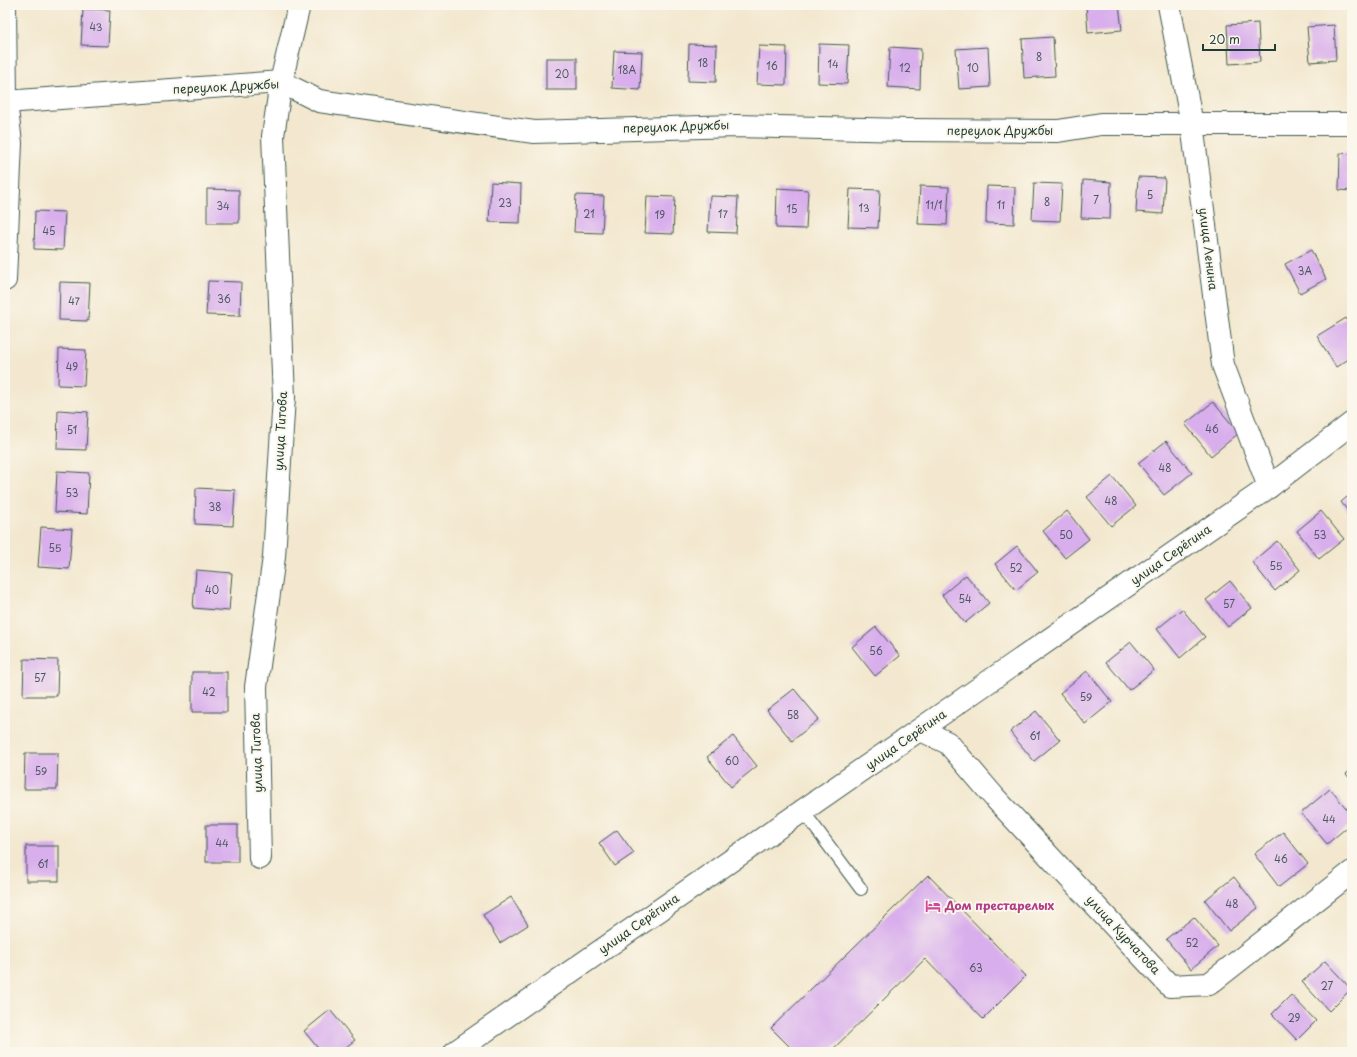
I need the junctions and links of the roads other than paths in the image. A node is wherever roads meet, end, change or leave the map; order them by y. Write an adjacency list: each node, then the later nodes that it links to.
1 (5, 5): 5 (street)
2 (299, 5): 4 (street, улица Титова)
3 (1169, 5): 6 (street, улица Ленина)
4 (281, 82): 5 (street, переулок Дружбы); 6 (street, переулок Дружбы); 13 (street, улица Титова)
5 (6, 101): 8 (street)
6 (1192, 124): 7 (street, переулок Дружбы); 10 (street, улица Ленина)
7 (1352, 124)
8 (5, 280)
9 (1352, 423): 10 (street, улица Серёгина)
10 (1269, 487): 11 (street, улица Серёгина)
11 (921, 730): 12 (street, улица Серёгина); 14 (street, улица Курчатова)
12 (803, 811): 15 (lane); 16 (street, улица Серёгина)
13 (260, 858)
14 (1352, 872)
15 (861, 889)
16 (455, 1052)

